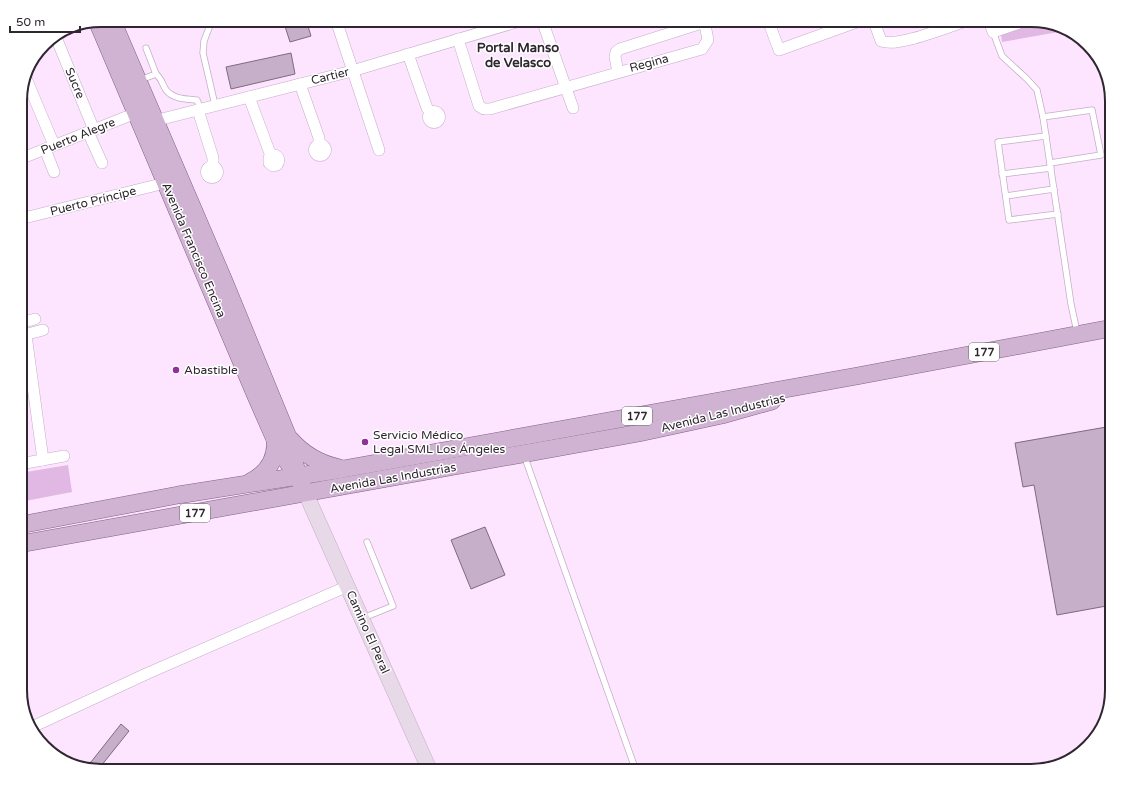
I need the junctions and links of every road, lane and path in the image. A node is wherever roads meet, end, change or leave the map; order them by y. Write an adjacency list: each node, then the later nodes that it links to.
1 (100, 27): 34 (main road, Avenida Francisco Encina)
2 (115, 27): 25 (main road, Avenida Francisco Encina)
3 (209, 27): 30 (lane)
4 (338, 27): 22 (street)
5 (499, 27): 18 (street, Cartier)
6 (545, 27): 28 (street)
7 (686, 27): 23 (street)
8 (705, 27): 23 (street, Regina)
9 (770, 27): 10 (street)
10 (842, 27)
11 (876, 27): 16 (street)
12 (934, 27): 16 (street)
13 (947, 27): 16 (street)
14 (991, 27): 17 (street)
15 (1008, 27): 17 (street)
16 (935, 31)
17 (993, 32): 35 (lane)
18 (458, 39): 21 (street, Cartier); 28 (street, Regina)
19 (57, 41): 37 (street, Sucre)
20 (146, 48): 24 (lane)
21 (408, 54): 22 (street, Cartier); 33 (street)
22 (352, 71): 26 (street, Cartier); 41 (street)
23 (618, 72): 28 (street, Regina)
24 (156, 74): 25 (lane); 32 (lane)
25 (137, 81): 36 (main road, Avenida Francisco Encina)
26 (300, 84): 29 (street, Cartier); 39 (street)
27 (28, 85): 40 (street)
28 (566, 86): 31 (street)
29 (249, 97): 30 (street, Cartier); 43 (street)
30 (215, 105): 32 (street, Cartier)
31 (573, 108)
32 (198, 110): 36 (street, Cartier); 46 (street)
33 (430, 112)
34 (136, 113): 36 (street); 37 (street, Puerto Alegre); 49 (main road, Avenida Francisco Encina)
35 (1043, 117): 38 (lane); 45 (lane)
36 (154, 121): 54 (main road, Avenida Francisco Encina)
37 (91, 131): 40 (street, Puerto Alegre); 44 (street, Sucre)
38 (1046, 136): 45 (lane); 48 (lane)
39 (319, 144)
40 (50, 147): 42 (street, Puerto Alegre); 47 (street)
41 (379, 150)
42 (27, 156)
43 (271, 156)
44 (102, 163)
45 (1050, 165): 48 (lane); 50 (lane)
46 (213, 166)
47 (54, 172)
48 (1002, 174): 51 (lane)
49 (165, 183): 53 (street, Puerto Príncipe); 54 (main road, Avenida Francisco Encina)
50 (1054, 189): 51 (lane); 52 (lane)
51 (1006, 196): 52 (lane)
52 (1058, 214): 60 (lane)
53 (27, 217)
54 (217, 283): 63 (main road, Avenida Francisco Encina)
55 (35, 319): 56 (street)
56 (27, 321)
57 (1105, 329): 60 (main road, Avenida Las Industrias / 177)
58 (43, 330): 59 (street)
59 (27, 334)
60 (1077, 334): 62 (main road, Avenida Las Industrias / 177)
61 (27, 360): 66 (street)
62 (856, 376): 64 (main road, Avenida Las Industrias / 177); 68 (main road, Avenida Las Industrias / 177)
63 (282, 438): 68 (main road); 69 (main road, Avenida Francisco Encina); 70 (main road)
64 (524, 454): 71 (main road, Avenida Las Industrias / 177); 79 (lane)
65 (64, 456): 66 (street)
66 (43, 460): 67 (street)
67 (27, 463)
68 (343, 469): 69 (main road, Avenida Las Industrias / 177)
69 (298, 476): 70 (main road, Avenida Las Industrias / 177); 71 (main road, Avenida Francisco Encina)
70 (246, 484): 72 (main road, Avenida Las Industrias / 177)
71 (306, 494): 74 (main road, Avenida Las Industrias / 177); 75 (street, Camino El Peral)
72 (27, 524)
73 (367, 542): 76 (lane)
74 (27, 543)
75 (348, 586): 76 (street, Camino El Peral); 77 (street)
76 (362, 618): 78 (street, Camino El Peral)
77 (36, 725)
78 (427, 764)
79 (634, 764)

